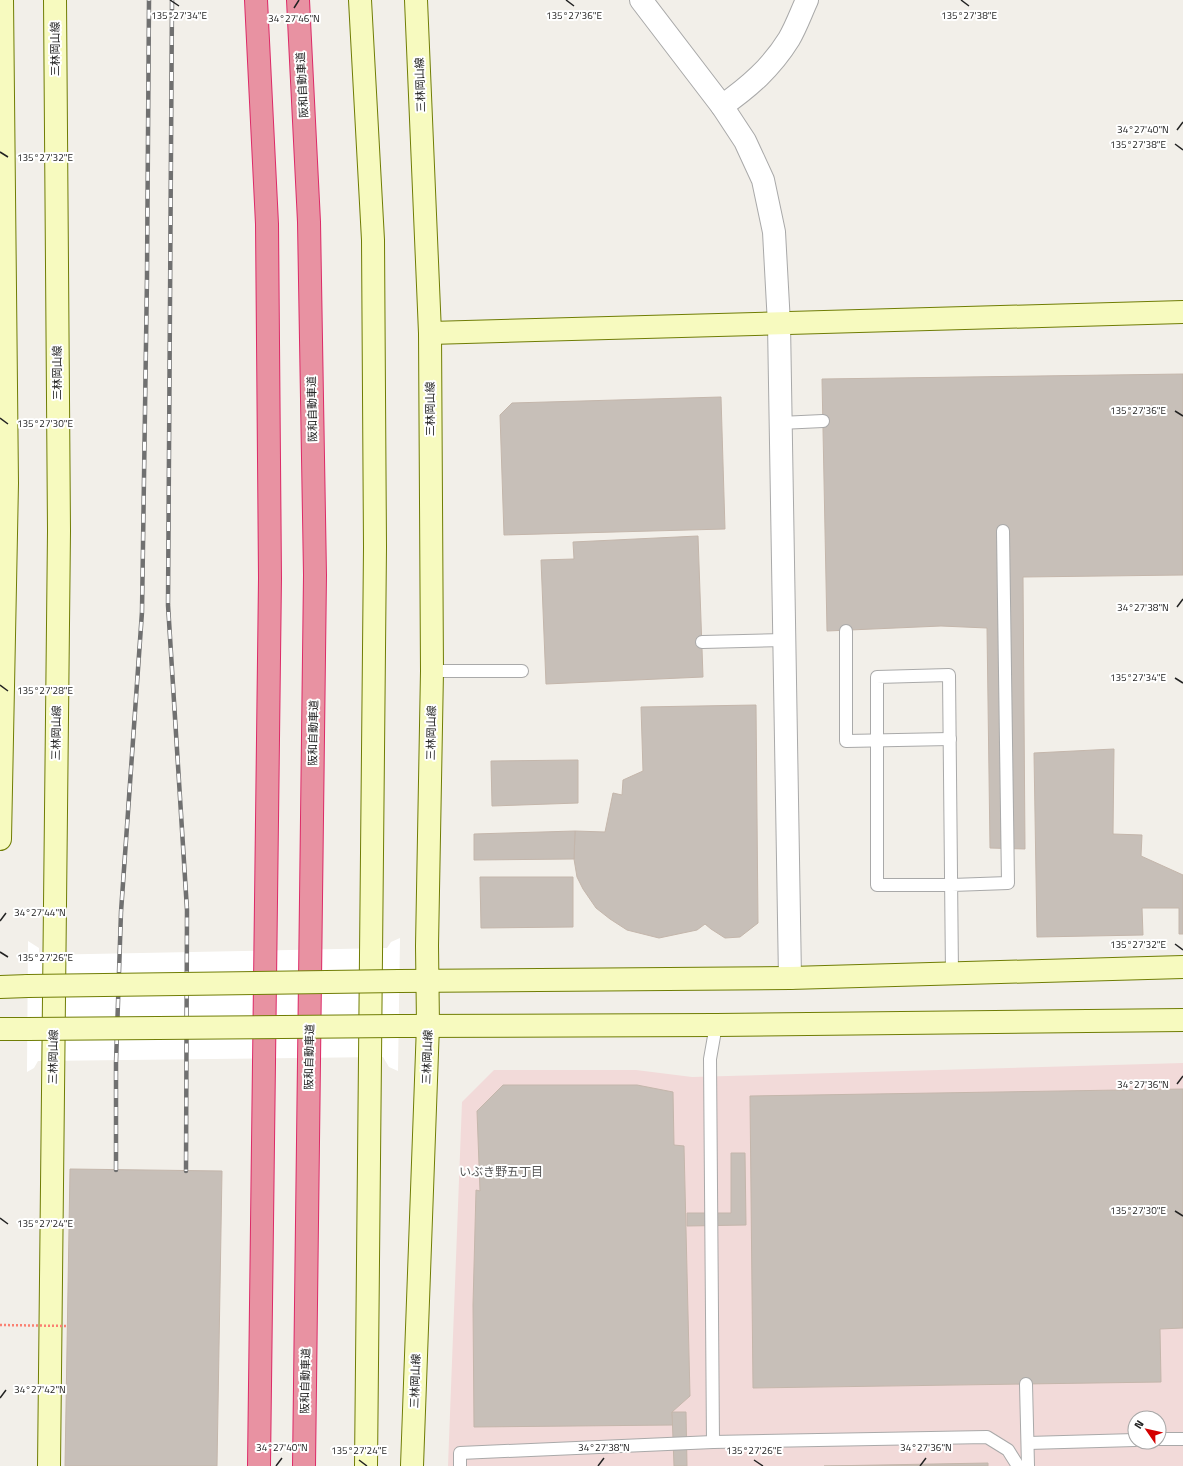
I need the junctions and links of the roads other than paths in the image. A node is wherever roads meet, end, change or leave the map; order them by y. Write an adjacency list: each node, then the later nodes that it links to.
1 (2, 0): 23 (main road)
2 (55, 0): 40 (main road, 三林岡山線)
3 (256, 0): 41 (highway)
4 (298, 0): 42 (highway, 阪和自動車道)
5 (360, 0): 43 (main road)
6 (416, 0): 12 (main road, 三林岡山線)
7 (641, 0): 9 (street)
8 (807, 0): 9 (street)
9 (722, 106): 11 (street)
10 (1183, 312): 11 (main road)
11 (779, 324): 12 (main road); 14 (street)
12 (430, 333): 19 (main road, 三林岡山線)
13 (823, 421): 14 (lane)
14 (780, 423): 17 (street)
15 (1003, 531): 24 (lane)
16 (846, 631): 22 (lane)
17 (784, 640): 18 (lane); 27 (street)
18 (702, 642)
19 (432, 671): 20 (lane); 28 (main road, 三林岡山線)
20 (522, 671)
21 (950, 739): 22 (lane); 22 (lane); 24 (lane)
22 (877, 740): 24 (lane)
23 (0, 839)
24 (952, 885): 26 (lane)
25 (1183, 967): 26 (main road)
26 (952, 974): 27 (main road)
27 (790, 978): 28 (main road)
28 (427, 981): 29 (main road, bridge); 31 (main road, 三林岡山線)
29 (0, 986)
30 (1183, 1020): 32 (main road)
31 (428, 1025): 32 (main road); 33 (main road, bridge); 44 (main road, 三林岡山線)
32 (716, 1025): 38 (lane)
33 (0, 1029)
34 (1026, 1384): 39 (lane)
35 (1183, 1439): 37 (lane)
36 (1127, 1440): 39 (lane)
37 (1167, 1440)
38 (712, 1442): 45 (lane); 46 (lane)
39 (1028, 1442): 47 (lane)
40 (49, 1466)
41 (259, 1466)
42 (304, 1466)
43 (366, 1466)
44 (412, 1466)
45 (460, 1466)
46 (1018, 1466)
47 (1028, 1466)

